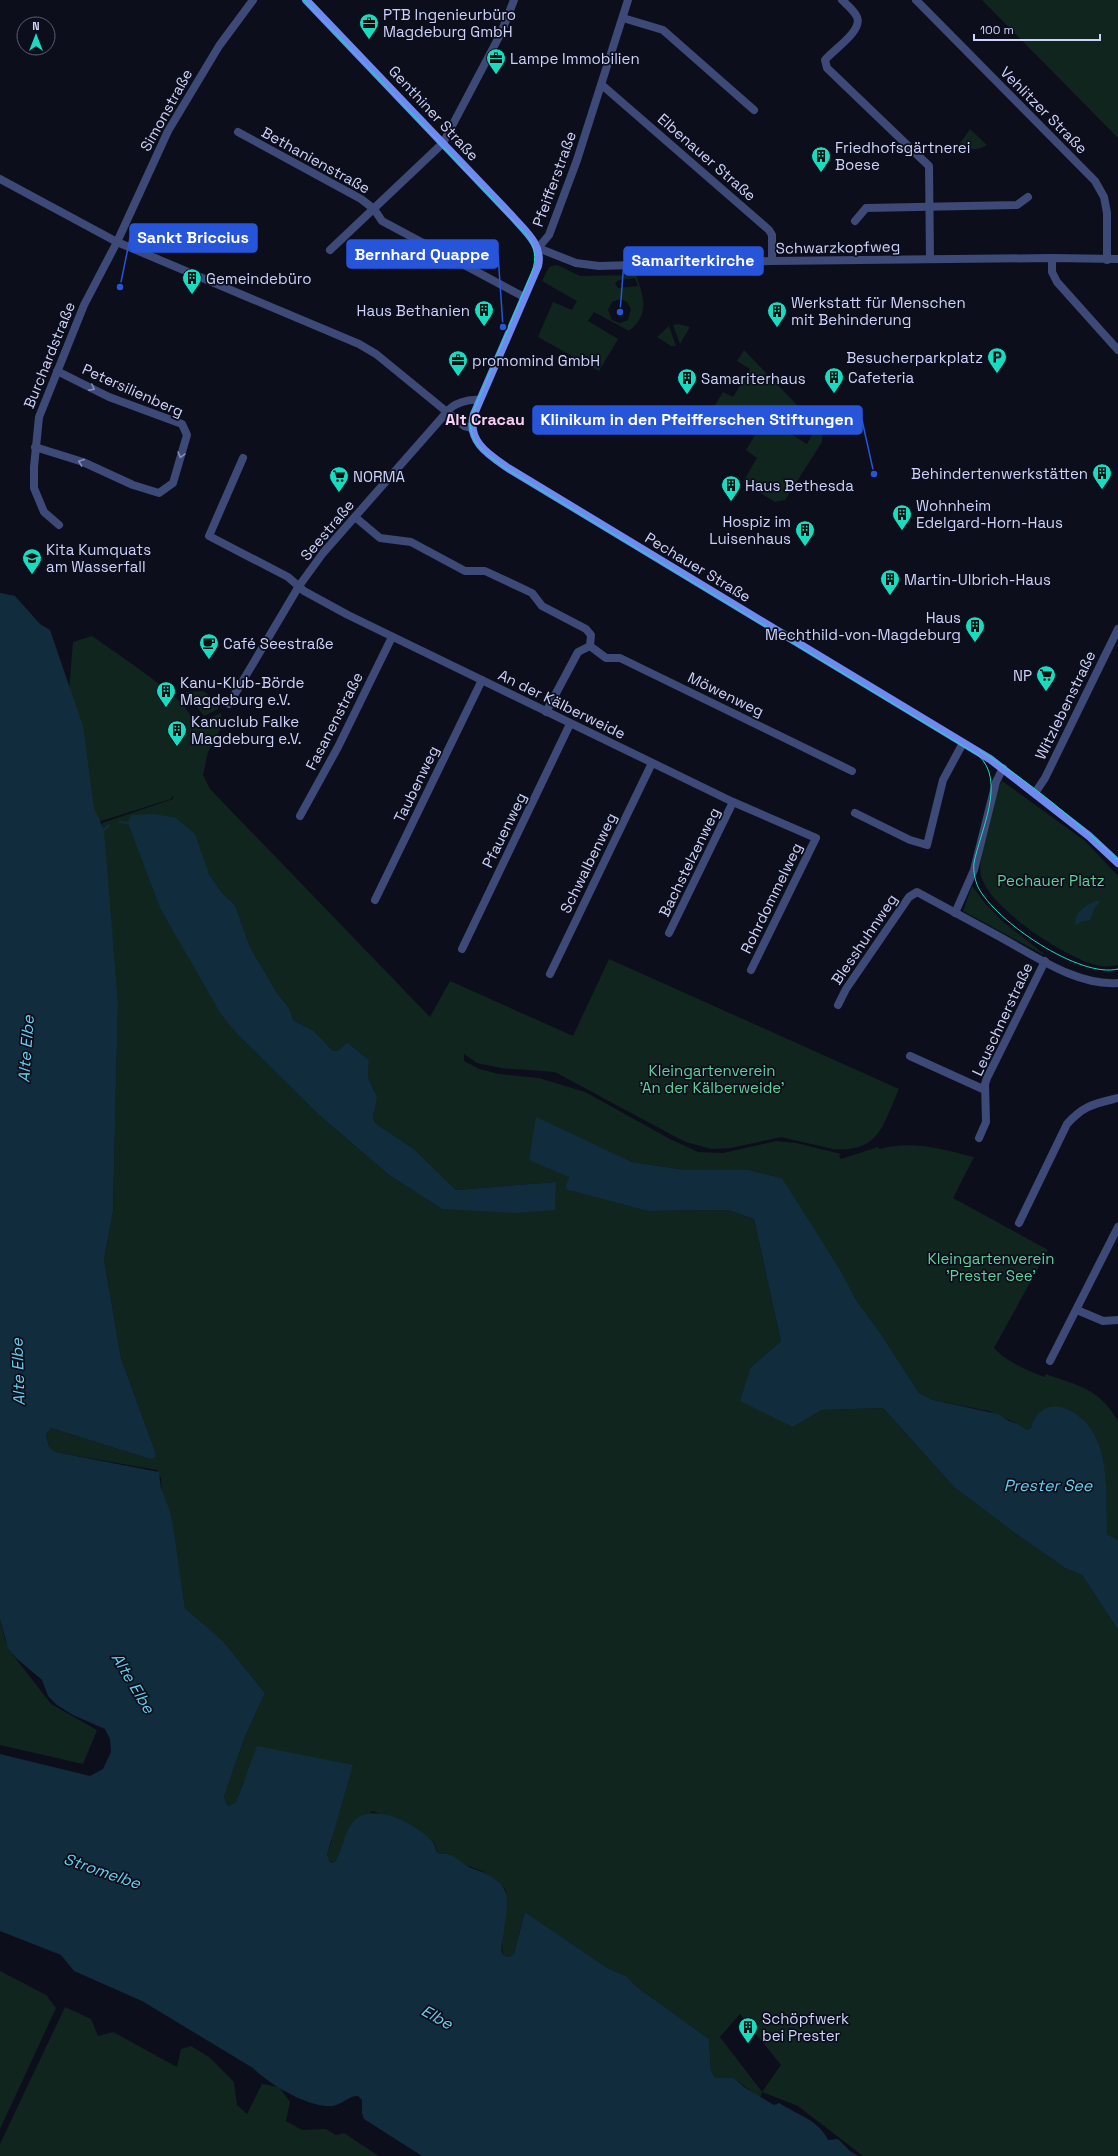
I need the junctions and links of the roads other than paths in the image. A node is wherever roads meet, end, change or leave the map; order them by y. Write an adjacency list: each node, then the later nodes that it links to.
1 (254, 0): 17 (street, Simonstraße)
2 (306, 0): 11 (main road, Genthiner Straße)
3 (514, 0): 11 (street)
4 (628, 0): 7 (street, Pfeifferstraße)
5 (842, 0): 14 (street)
6 (916, 0): 23 (street, Vehlitzer Straße)
7 (623, 18): 8 (street, Pfeifferstraße); 9 (street)
8 (602, 85): 18 (street, Pfeifferstraße); 24 (street, Elbenauer Straße)
9 (754, 110)
10 (238, 132): 15 (street, Bethanienstraße)
11 (443, 143): 15 (street); 18 (main road, Genthiner Straße)
12 (0, 179): 17 (street)
13 (1028, 197): 14 (street)
14 (930, 206): 16 (street); 21 (street)
15 (374, 209): 19 (street); 25 (street, Bethanienstraße)
16 (855, 221)
17 (117, 242): 27 (street, Burchardstraße); 29 (street)
18 (538, 248): 24 (street, Schwarzkopfweg); 25 (main road, Pfeifferstraße)
19 (330, 250)
20 (1052, 258): 21 (street, Schwarzkopfweg); 23 (street, Schwarzkopfweg); 26 (street)
21 (930, 259): 24 (street, Schwarzkopfweg)
22 (1118, 259): 23 (street, Schwarzkopfweg)
23 (1107, 260)
24 (772, 261)
25 (524, 297): 28 (main road, Pfeifferstraße)
26 (1118, 350)
27 (57, 371): 31 (street, Burchardstraße); 31 (street, Petersilienberg, one-way to 31)
28 (479, 400): 29 (street, Seestraße); 30 (main road, Pfeifferstraße)
29 (447, 412): 30 (street); 33 (street, Seestraße)
30 (472, 428): 43 (main road, Pechauer Straße)
31 (35, 447): 34 (street, Burchardstraße)
32 (244, 458): 35 (street, An der Kälberweide)
33 (355, 517): 35 (street, Seestraße); 38 (street)
34 (59, 525)
35 (299, 586): 37 (street, An der Kälberweide); 40 (street, Seestraße)
36 (1118, 629): 47 (street, Witzlebenstraße)
37 (392, 637): 39 (street, An der Kälberweide); 50 (street, Fasanenstraße)
38 (590, 646): 41 (street); 46 (street, Möwenweg)
39 (482, 680): 41 (street, An der Kälberweide); 54 (street, Taubenweg)
40 (229, 704)
41 (546, 712): 42 (street, An der Kälberweide)
42 (570, 724): 44 (street, An der Kälberweide); 57 (street, Pfauenweg)
43 (963, 743): 45 (main road, Pechauer Straße); 49 (street)
44 (652, 763): 48 (street, An der Kälberweide); 60 (street, Schwalbenweg)
45 (1003, 768): 47 (main road); 55 (street)
46 (852, 771)
47 (1035, 793): 52 (main road)
48 (733, 802): 51 (street, An der Kälberweide); 56 (street, Bachstelzenweg)
49 (855, 813)
50 (300, 816)
51 (816, 838): 59 (street, Rohrdommelweg)
52 (1118, 863)
53 (917, 892): 55 (street, Leuschnerstraße); 62 (street, Blesshuhnweg)
54 (375, 900)
55 (955, 912): 58 (street, Leuschnerstraße)
56 (669, 933)
57 (462, 949)
58 (1045, 961): 61 (street); 64 (street, Leuschnerstraße)
59 (751, 970)
60 (550, 974)
61 (1118, 983)
62 (838, 1005)
63 (910, 1056): 64 (street)
64 (985, 1090): 66 (street, Leuschnerstraße)
65 (1118, 1098): 67 (street)
66 (979, 1138)
67 (1019, 1223)
68 (1118, 1227): 69 (street)
69 (1077, 1310): 70 (street); 71 (street)
70 (1118, 1320)
71 (1050, 1361)

